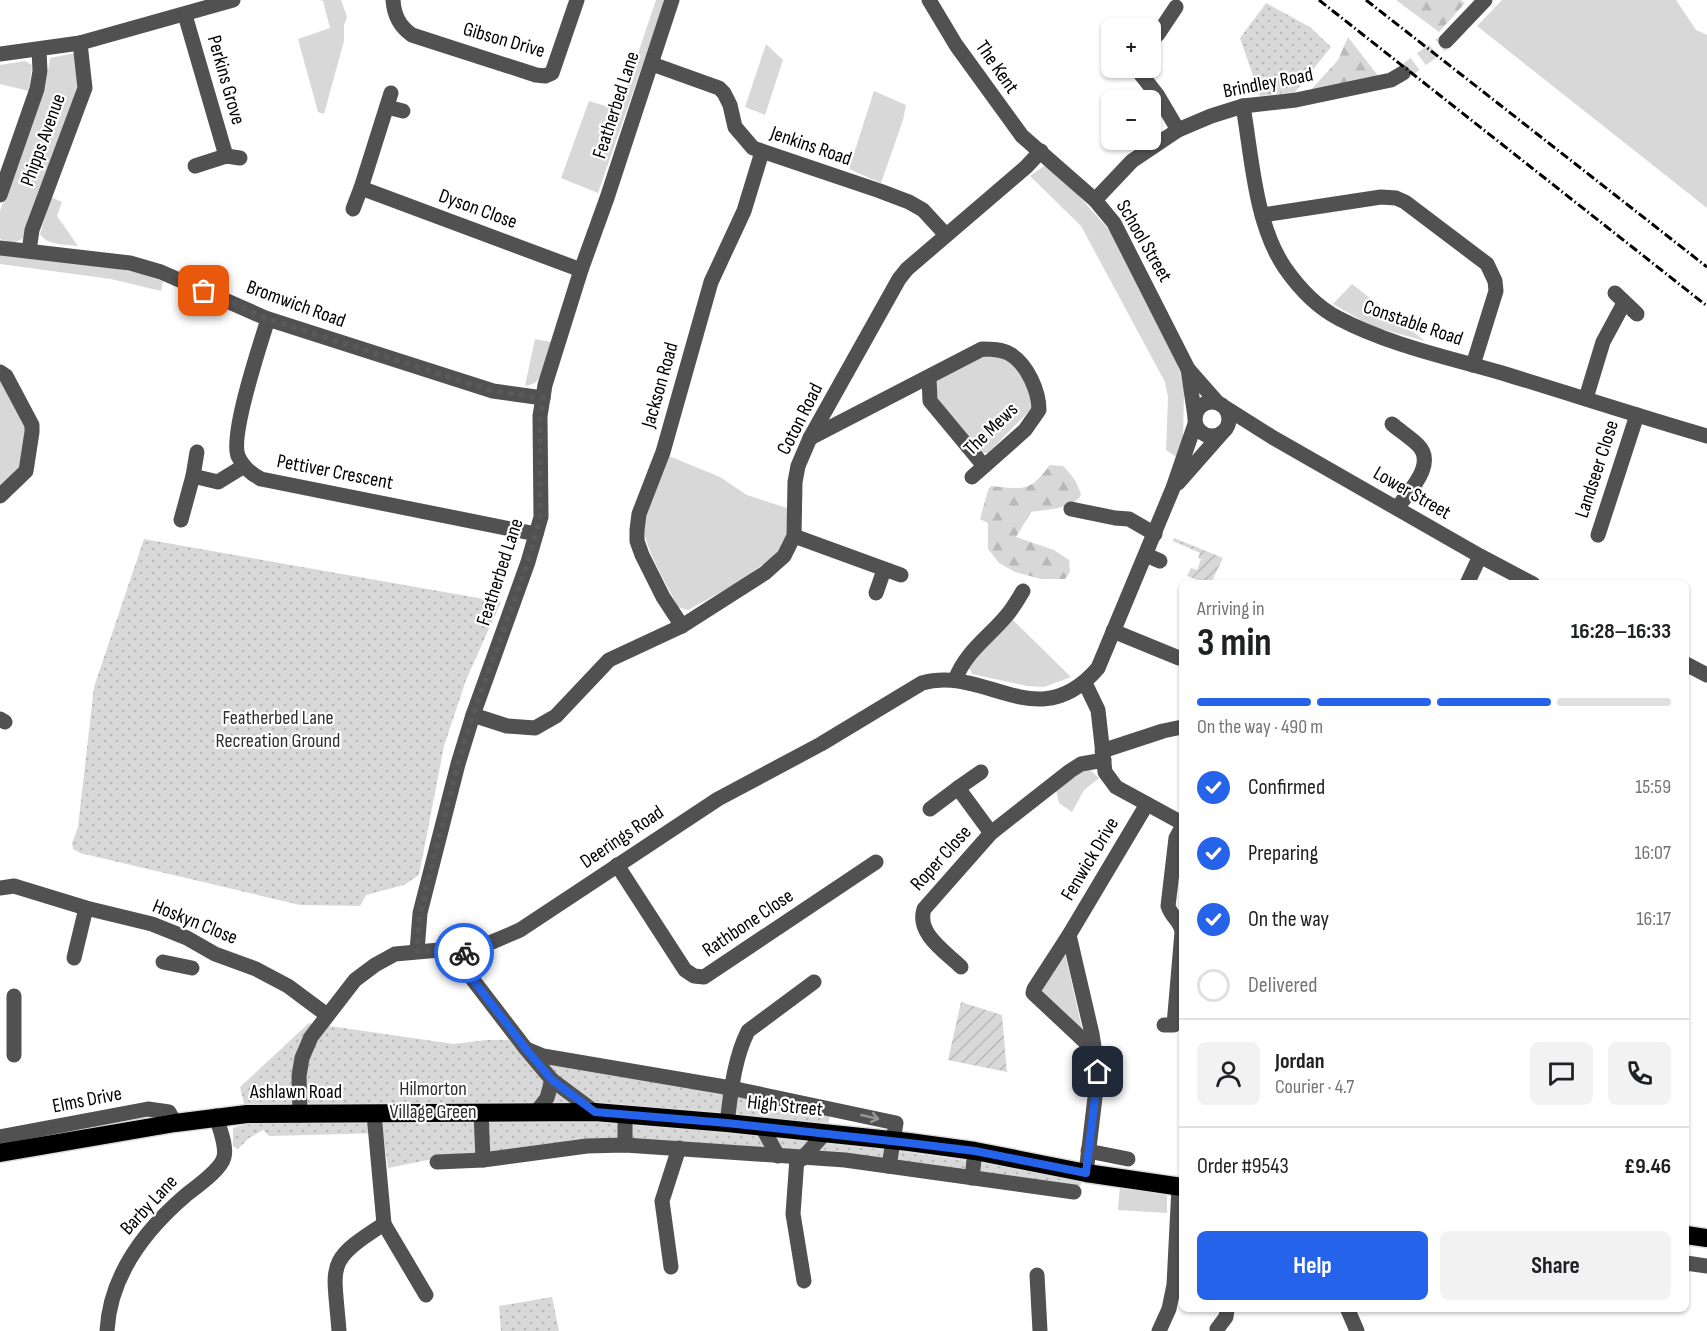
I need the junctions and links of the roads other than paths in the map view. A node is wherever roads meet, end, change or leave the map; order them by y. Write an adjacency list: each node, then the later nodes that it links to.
1 (233, 0): 8 (street)
2 (393, 0): 3 (street, Gibson Drive)
3 (578, 0)
4 (672, 0): 14 (street, Featherbed Lane)
5 (929, 0): 20 (street, The Kent)
6 (1485, 0): 10 (street)
7 (1176, 7): 9 (street)
8 (185, 15): 11 (street); 22 (street, Perkins Grove)
9 (1161, 30)
10 (1446, 41)
11 (80, 43): 12 (street); 30 (street, Phipps Avenue)
12 (39, 50): 13 (street); 24 (street, Phipps Avenue)
13 (0, 54)
14 (652, 64): 21 (street, Jenkins Road); 31 (street, Featherbed Lane)
15 (1403, 73): 17 (street, Brindley Road)
16 (1144, 78): 19 (street)
17 (1243, 106): 19 (street, Brindley Road); 27 (street, Constable Road)
18 (403, 111): 23 (street)
19 (1178, 130): 25 (street, Brindley Road)
20 (1041, 151): 25 (street, School Street); 28 (street, Coton Road)
21 (762, 152): 28 (street, Jenkins Road); 73 (street, Jackson Road)
22 (195, 166)
23 (361, 188): 26 (street); 31 (street, Dyson Close)
24 (0, 195)
25 (1095, 200): 35 (street, School Street)
26 (353, 209)
27 (1262, 214): 34 (street, Constable Road); 34 (street)
28 (946, 235): 49 (street, Coton Road)
29 (0, 248): 30 (street, Bromwich Road)
30 (29, 251): 33 (street, Bromwich Road)
31 (581, 270): 39 (street, Featherbed Lane)
32 (1637, 314): 40 (street)
33 (268, 319): 39 (street, Bromwich Road); 51 (street)
34 (1473, 365): 40 (street, Constable Road)
35 (1188, 369): 42 (street, School Street); 44 (street, School Street)
36 (0, 372): 56 (street)
37 (929, 378): 38 (street); 41 (street); 52 (street, The Mews)
38 (899, 392): 41 (street); 49 (street)
39 (543, 398): 60 (street, Featherbed Lane)
40 (1586, 398): 43 (street, Constable Road)
41 (930, 401): 52 (street)
42 (1221, 405): 44 (street); 46 (street); 48 (street, Lower Street)
43 (1637, 415): 47 (street, Constable Road); 62 (street, Landseer Close)
44 (1195, 421): 46 (street); 55 (street, School Street)
45 (1392, 424): 57 (street)
46 (1223, 432): 48 (street, Lower Street); 55 (street, School Street)
47 (1707, 436)
48 (1272, 437): 57 (street, Lower Street)
49 (810, 438): 63 (street, Coton Road)
50 (197, 452): 53 (street)
51 (244, 466): 53 (street); 60 (street, Pettiver Crescent)
52 (984, 466): 54 (street, The Mews)
53 (193, 476): 59 (street)
54 (972, 477)
55 (1173, 488): 61 (street, School Street)
56 (0, 496)
57 (1398, 507): 65 (street, Lower Street)
58 (1071, 509): 61 (street)
59 (182, 520)
60 (536, 534): 81 (street, Featherbed Lane)
61 (1155, 534): 64 (street, School Street)
62 (1598, 535)
63 (794, 536): 67 (street); 73 (street)
64 (1146, 555): 66 (street); 74 (street, School Street)
65 (1480, 556): 69 (street); 70 (street, Lower Street)
66 (1160, 561)
67 (884, 570): 68 (street); 72 (street)
68 (901, 575)
69 (1469, 580)
70 (1525, 580)
71 (1023, 591): 78 (street)
72 (876, 593)
73 (682, 626): 81 (street)
74 (1113, 631): 75 (street); 79 (street, School Street)
75 (1179, 658)
76 (1689, 666): 77 (street)
77 (1707, 675)
78 (955, 680): 80 (street, Deerings Road); 92 (street, Deerings Road)
79 (1085, 683): 80 (street, School Street); 83 (street)
80 (1048, 698)
81 (473, 715): 99 (street, Featherbed Lane)
82 (1179, 727): 83 (street, Roper Close)
83 (1103, 755): 86 (street); 90 (street, Roper Close)
84 (981, 772): 85 (street, Roper Close)
85 (958, 788): 87 (street, Roper Close); 90 (street, Roper Close)
86 (1147, 804): 88 (street); 96 (street, Fenwick Drive)
87 (930, 809)
88 (1179, 823)
89 (1179, 832): 95 (street)
90 (991, 833): 103 (street, Roper Close)
91 (876, 862): 92 (street, Rathbone Close)
92 (617, 865): 98 (street, Deerings Road)
93 (0, 888): 94 (street, Hoskyn Close)
94 (86, 908): 97 (street, Hoskyn Close); 100 (street)
95 (1179, 926)
96 (1069, 935): 110 (street); 110 (street, Fenwick Drive)
97 (187, 938): 101 (street); 106 (street, Hoskyn Close)
98 (462, 948): 99 (street, Deerings Road); 109 (street)
99 (417, 951): 106 (street, Deerings Road)
100 (73, 958)
101 (163, 962)
102 (1179, 963): 107 (street)
103 (961, 967)
104 (814, 982): 113 (street)
105 (14, 996): 108 (street)
106 (327, 1015): 119 (street, Deerings Road)
107 (1164, 1025)
108 (7, 1026): 111 (street)
109 (526, 1049): 112 (street); 113 (street)
110 (1096, 1052): 130 (street)
111 (14, 1055)
112 (552, 1080): 114 (street); 116 (street)
113 (731, 1088): 122 (street); 124 (street, one-way to 124)
114 (537, 1111): 115 (highway, Ashlawn Road); 116 (highway, Ashlawn Road)
115 (482, 1112): 117 (highway, Ashlawn Road); 135 (street)
116 (595, 1112): 118 (highway, High Street)
117 (374, 1114): 119 (highway, Ashlawn Road); 142 (street)
118 (625, 1114): 122 (highway, High Street); 127 (street)
119 (300, 1115): 120 (highway, Ashlawn Road)
120 (216, 1116): 121 (highway, Ashlawn Road); 153 (street, Barby Lane)
121 (175, 1123): 126 (street, Elms Drive); 131 (highway, Ashlawn Road)
122 (727, 1123): 123 (highway, High Street)
123 (762, 1127): 125 (highway, High Street); 132 (street)
124 (894, 1132): 125 (highway, High Street); 129 (highway, High Street); 137 (street)
125 (825, 1133): 133 (street)
126 (0, 1137)
127 (625, 1145): 128 (street); 135 (street)
128 (679, 1148): 132 (street); 148 (street)
129 (975, 1151): 138 (highway, High Street); 139 (street)
130 (1088, 1151): 134 (street); 138 (street)
131 (0, 1153)
132 (778, 1156): 133 (street)
133 (799, 1159): 137 (street); 150 (street)
134 (1128, 1159)
135 (483, 1160): 136 (street)
136 (437, 1162)
137 (890, 1166): 139 (street)
138 (1086, 1173): 140 (highway, High Street)
139 (972, 1178): 141 (street)
140 (1179, 1187)
141 (1074, 1192)
142 (384, 1224): 151 (street); 154 (street)
143 (1689, 1235): 144 (highway)
144 (1707, 1238)
145 (1179, 1244): 156 (street)
146 (1689, 1263): 147 (street)
147 (1707, 1266)
148 (671, 1267)
149 (1037, 1275): 155 (street)
150 (804, 1281)
151 (426, 1295)
152 (1349, 1312): 157 (street)
153 (107, 1331)
154 (339, 1331)
155 (1041, 1331)
156 (1159, 1331)
157 (1357, 1331)

